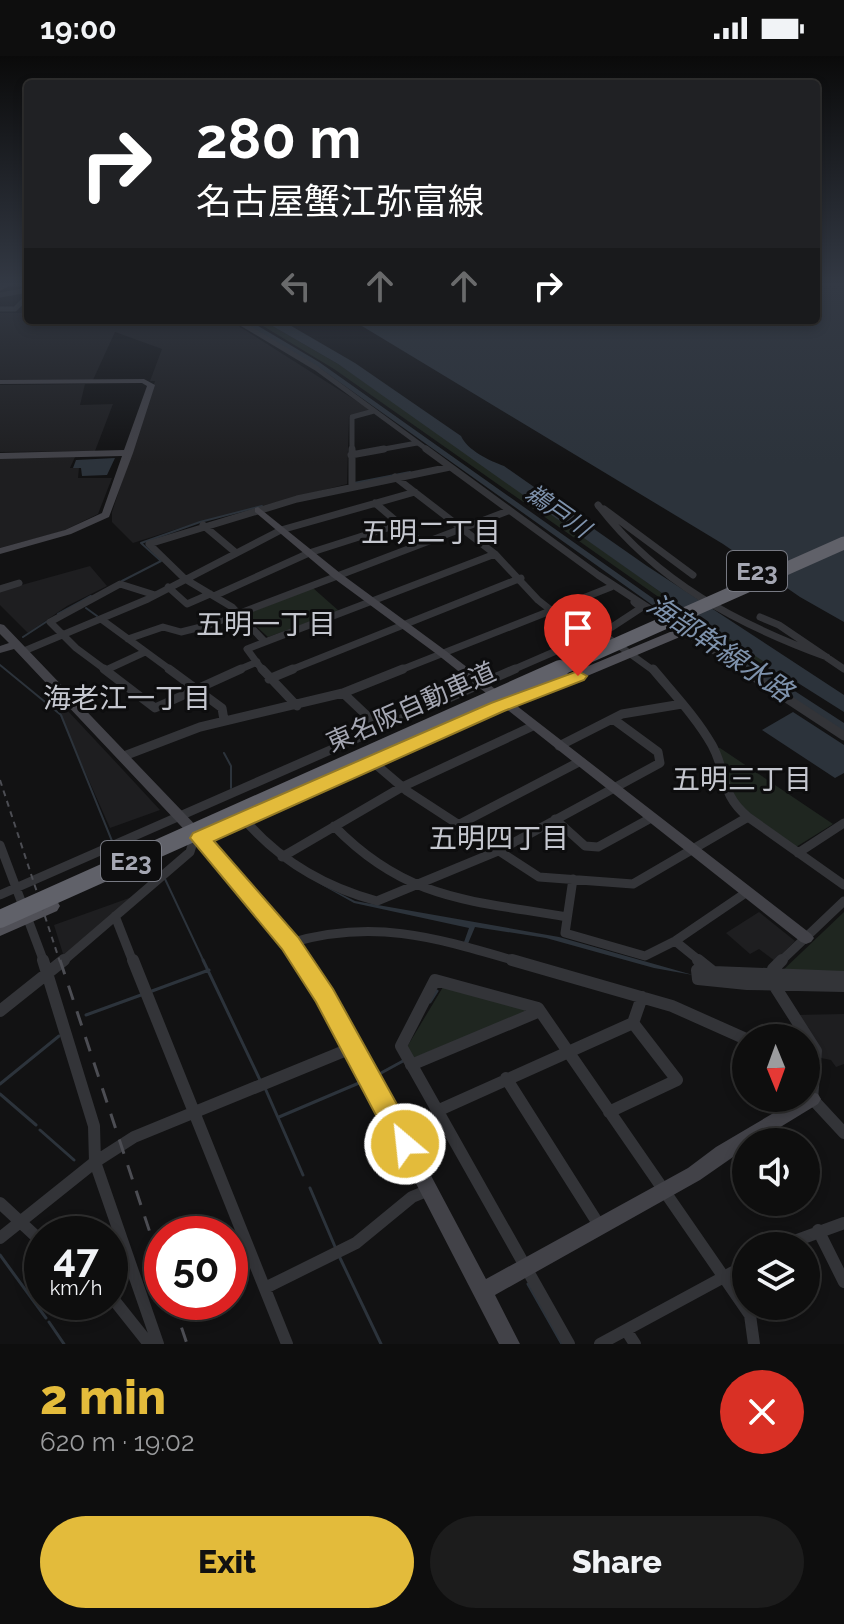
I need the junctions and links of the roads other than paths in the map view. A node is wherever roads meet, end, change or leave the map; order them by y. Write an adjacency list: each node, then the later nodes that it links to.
1 (275, 343): 3 (street)
2 (0, 382): 5 (street)
3 (374, 411): 4 (street); 6 (street)
4 (417, 443): 6 (street); 8 (street)
5 (129, 453): 7 (street); 22 (street)
6 (351, 455): 10 (street)
7 (0, 456)
8 (447, 465): 9 (street); 10 (street); 14 (street)
9 (395, 477): 10 (street); 11 (street)
10 (351, 484): 13 (street)
11 (415, 492): 12 (street); 17 (street)
12 (375, 503): 15 (street); 18 (street)
13 (258, 510): 16 (street); 18 (street)
14 (508, 511): 17 (street); 31 (street)
15 (400, 524): 20 (street); 24 (street)
16 (203, 525): 23 (street); 29 (street)
17 (462, 528): 20 (street); 25 (street)
18 (281, 530): 23 (street); 24 (street)
19 (844, 533): 98 (highway, 東名阪自動車道 / E23)
20 (422, 543): 26 (street)
21 (844, 543): 102 (highway, 東名阪自動車道 / E23, bridge)
22 (0, 551)
23 (235, 552): 29 (street)
24 (309, 553): 26 (street); 35 (street)
25 (495, 554): 28 (street); 36 (street)
26 (336, 575): 36 (street); 38 (street)
27 (693, 575): 54 (street)
28 (521, 578): 37 (street); 41 (street)
29 (185, 579): 32 (street); 35 (street)
30 (19, 583): 33 (street)
31 (610, 584): 37 (street); 43 (street); 44 (street)
32 (168, 587): 34 (street); 35 (street)
33 (0, 589)
34 (155, 595): 40 (street); 45 (street)
35 (212, 595): 38 (street)
36 (371, 601): 41 (street); 48 (street)
37 (551, 609): 46 (street); 52 (street)
38 (238, 613): 47 (street); 48 (street)
39 (760, 617): 54 (street)
40 (101, 619): 45 (street); 47 (street)
41 (404, 625): 52 (street); 58 (street)
42 (0, 627): 49 (street)
43 (682, 631): 53 (main road); 69 (street)
44 (600, 632): 46 (street); 53 (street)
45 (63, 635): 49 (street); 57 (street)
46 (586, 638): 59 (street)
47 (128, 639): 51 (street)
48 (264, 641): 55 (street)
49 (20, 648): 50 (street); 72 (street)
50 (0, 650)
51 (145, 652): 57 (street); 60 (street)
52 (442, 653): 59 (street); 61 (street)
53 (632, 653): 62 (main road); 63 (street)
54 (827, 657): 56 (street)
55 (257, 662): 58 (street); 60 (street)
56 (844, 669)
57 (106, 670): 60 (street)
58 (269, 679): 64 (street)
59 (482, 685): 62 (street); 68 (street)
60 (196, 690): 66 (street)
61 (343, 693): 64 (street); 68 (street)
62 (505, 704): 67 (street); 74 (main road)
63 (682, 704): 65 (street); 77 (street)
64 (297, 706): 66 (street)
65 (613, 719): 70 (street); 76 (street)
66 (224, 720): 72 (street)
67 (533, 726): 70 (street); 75 (street)
68 (382, 730): 71 (street)
69 (844, 736)
70 (559, 746): 73 (street)
71 (334, 749): 74 (street); 78 (street)
72 (124, 756): 78 (street)
73 (579, 762): 76 (street); 83 (street)
74 (365, 765): 75 (street); 80 (main road)
75 (402, 787): 83 (street); 84 (street)
76 (613, 788): 79 (street); 81 (street)
77 (748, 817): 87 (street); 89 (street)
78 (179, 818): 85 (street); 94 (street)
79 (651, 818): 81 (street); 87 (street)
80 (244, 819): 85 (main road); 90 (street)
81 (555, 819): 88 (street)
82 (844, 823): 89 (street)
83 (458, 825): 88 (street)
84 (334, 826): 90 (street); 93 (street)
85 (196, 840): 99 (street); 100 (main road); 106 (street)
86 (0, 845): 94 (street)
87 (691, 849): 91 (street); 95 (street)
88 (498, 851): 91 (street); 93 (street)
89 (798, 853): 92 (street)
90 (282, 857): 93 (street)
91 (573, 879): 101 (street)
92 (844, 885)
93 (414, 886): 101 (street)
94 (14, 889): 96 (street); 100 (street)
95 (747, 892): 104 (street); 105 (street)
96 (0, 895)
97 (844, 901): 104 (street)
98 (0, 907)
99 (115, 916): 107 (street); 122 (street)
100 (28, 917): 103 (main road); 107 (street)
101 (567, 917): 105 (street)
102 (0, 919)
103 (0, 929)
104 (806, 938): 109 (street)
105 (675, 941): 109 (street)
106 (290, 943): 111 (street); 117 (street)
107 (48, 974): 112 (street); 127 (street)
108 (844, 977): 109 (street)
109 (773, 980): 110 (street); 115 (street)
110 (844, 986)
111 (642, 997): 114 (street); 116 (street)
112 (3, 1006)
113 (540, 1011): 118 (street); 119 (street); 119 (street)
114 (633, 1023): 118 (street); 124 (street)
115 (800, 1024)
116 (732, 1032)
117 (354, 1047): 122 (street); 128 (street)
118 (567, 1050): 120 (street); 124 (street)
119 (411, 1065): 123 (street)
120 (506, 1078): 123 (street); 134 (street)
121 (820, 1108): 126 (street)
122 (195, 1111): 127 (street); 142 (street)
123 (437, 1111): 138 (street)
124 (609, 1112): 129 (street)
125 (785, 1112): 129 (street)
126 (844, 1133)
127 (95, 1162): 131 (street); 147 (street)
128 (430, 1190): 142 (street); 143 (street)
129 (662, 1190): 134 (street); 140 (street)
130 (0, 1203): 131 (street)
131 (21, 1222): 133 (street); 137 (street)
132 (844, 1223): 135 (street)
133 (24, 1225)
134 (599, 1226): 138 (street)
135 (818, 1230): 136 (street); 141 (street)
136 (813, 1232)
137 (0, 1238)
138 (525, 1268): 143 (street); 150 (street)
139 (732, 1273): 140 (street)
140 (724, 1277): 145 (street); 153 (street)
141 (844, 1282)
142 (265, 1288): 148 (street)
143 (483, 1291): 149 (street)
144 (128, 1318): 146 (street)
145 (626, 1330): 151 (street); 152 (street)
146 (149, 1344)
147 (158, 1344)
148 (287, 1344)
149 (510, 1344)
150 (569, 1344)
151 (600, 1344)
152 (635, 1344)
153 (754, 1344)

